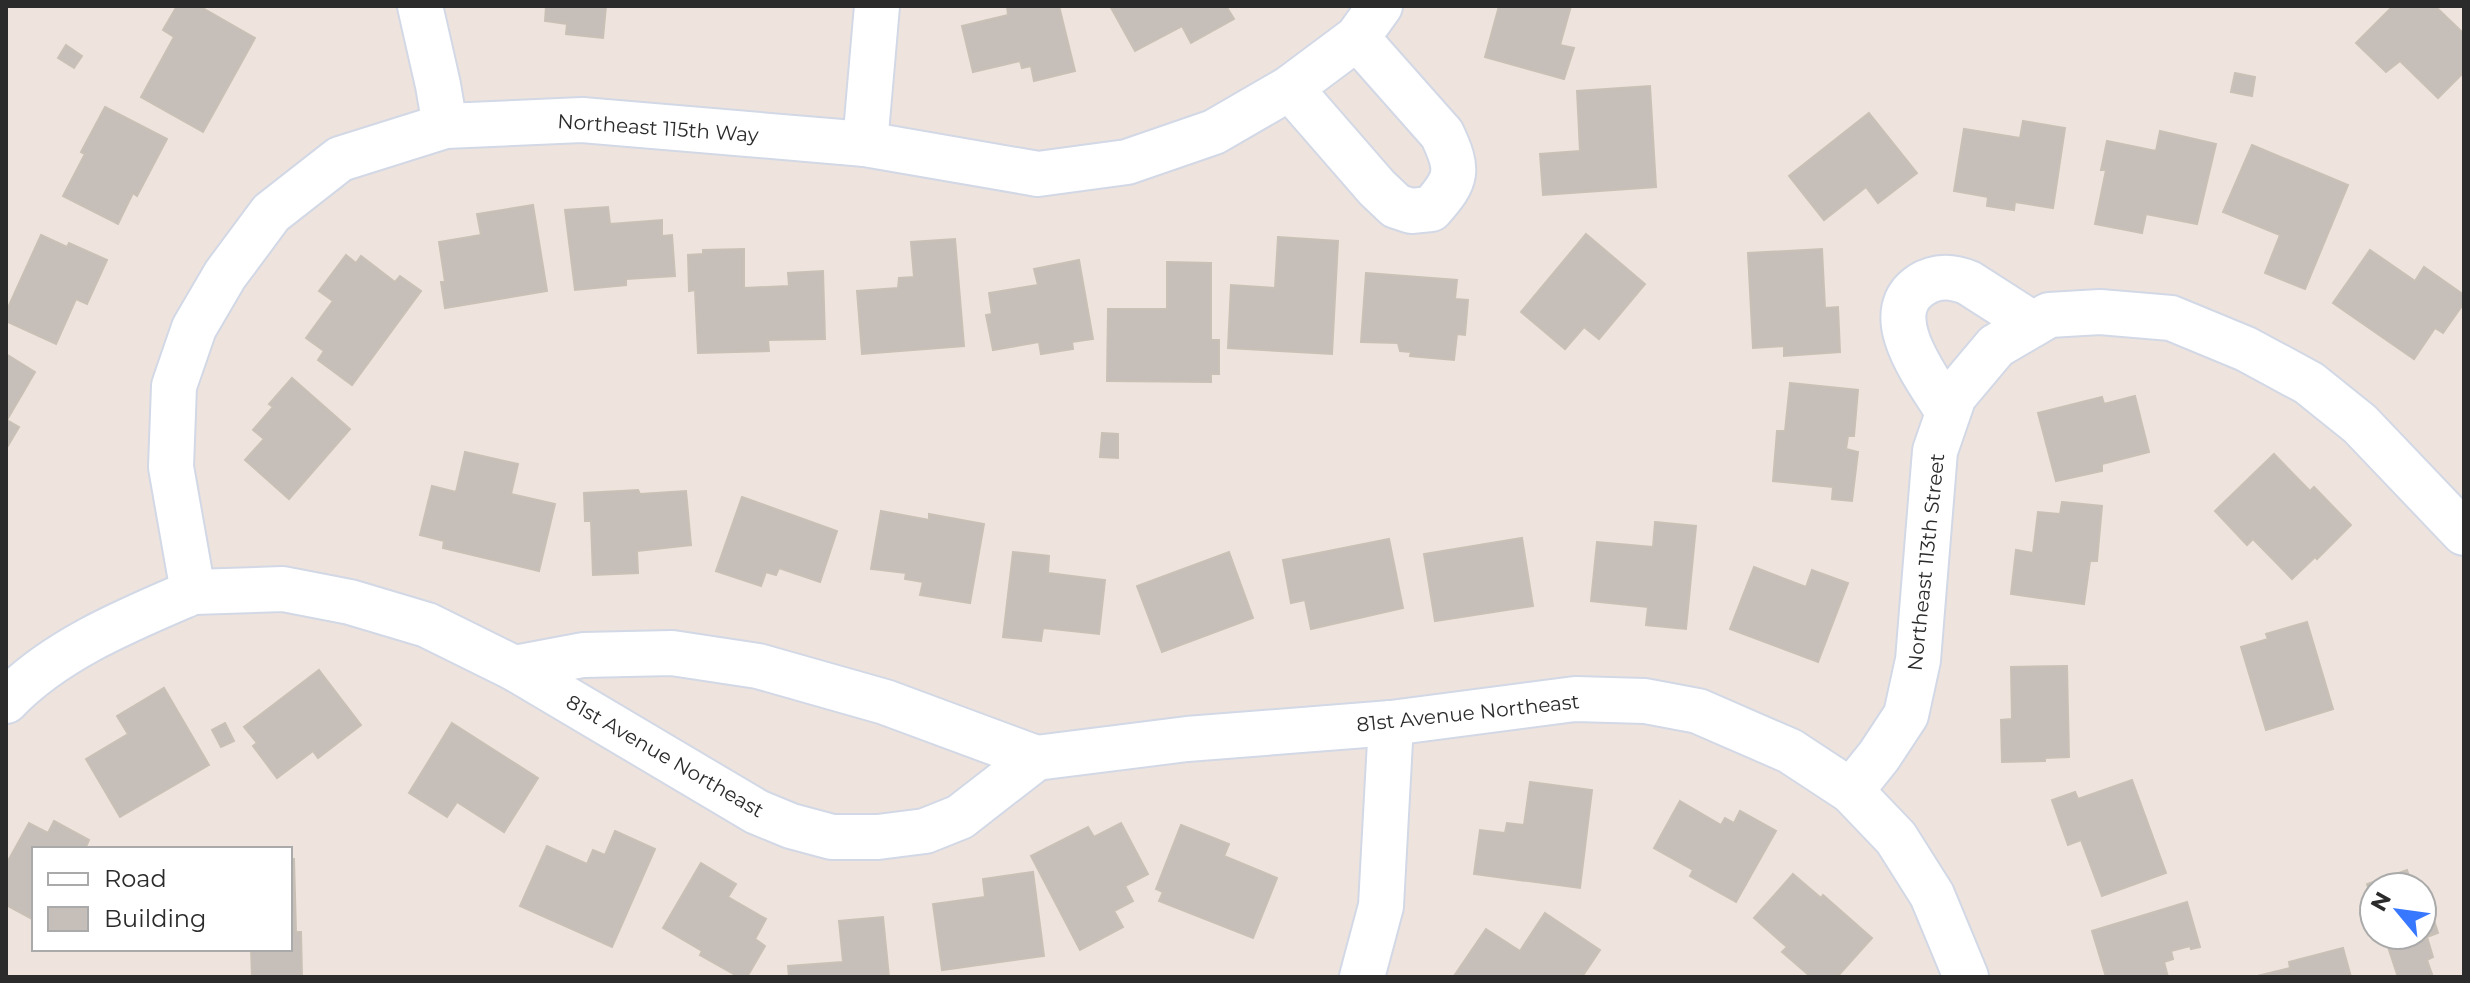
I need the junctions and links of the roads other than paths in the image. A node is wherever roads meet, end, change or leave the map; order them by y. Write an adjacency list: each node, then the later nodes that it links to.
1 (395, 6): 2 (street)
2 (420, 6): 6 (street)
3 (877, 6): 7 (street)
4 (1368, 22): 5 (street, Northeast 115th Way); 5 (street, Northeast 115th Way)
5 (1290, 88): 7 (street, Northeast 115th Way)
6 (445, 126): 7 (street, Northeast 115th Way); 11 (street, Northeast 115th Way)
7 (865, 144)
8 (2033, 324): 9 (street, Northeast 113th Street); 9 (street); 10 (street, Northeast 113th Street)
9 (1948, 412): 16 (street, Northeast 113th Street)
10 (2464, 533)
11 (193, 592): 12 (street, 81st Avenue Northeast); 13 (street)
12 (514, 668): 15 (street, 81st Avenue Northeast); 15 (street, 81st Avenue Northeast)
13 (6, 701)
14 (1391, 723): 15 (street, 81st Avenue Northeast); 16 (street, 81st Avenue Northeast); 17 (street)
15 (1036, 758)
16 (1851, 791): 18 (street, 81st Avenue Northeast)
17 (1362, 977)
18 (1966, 977)

